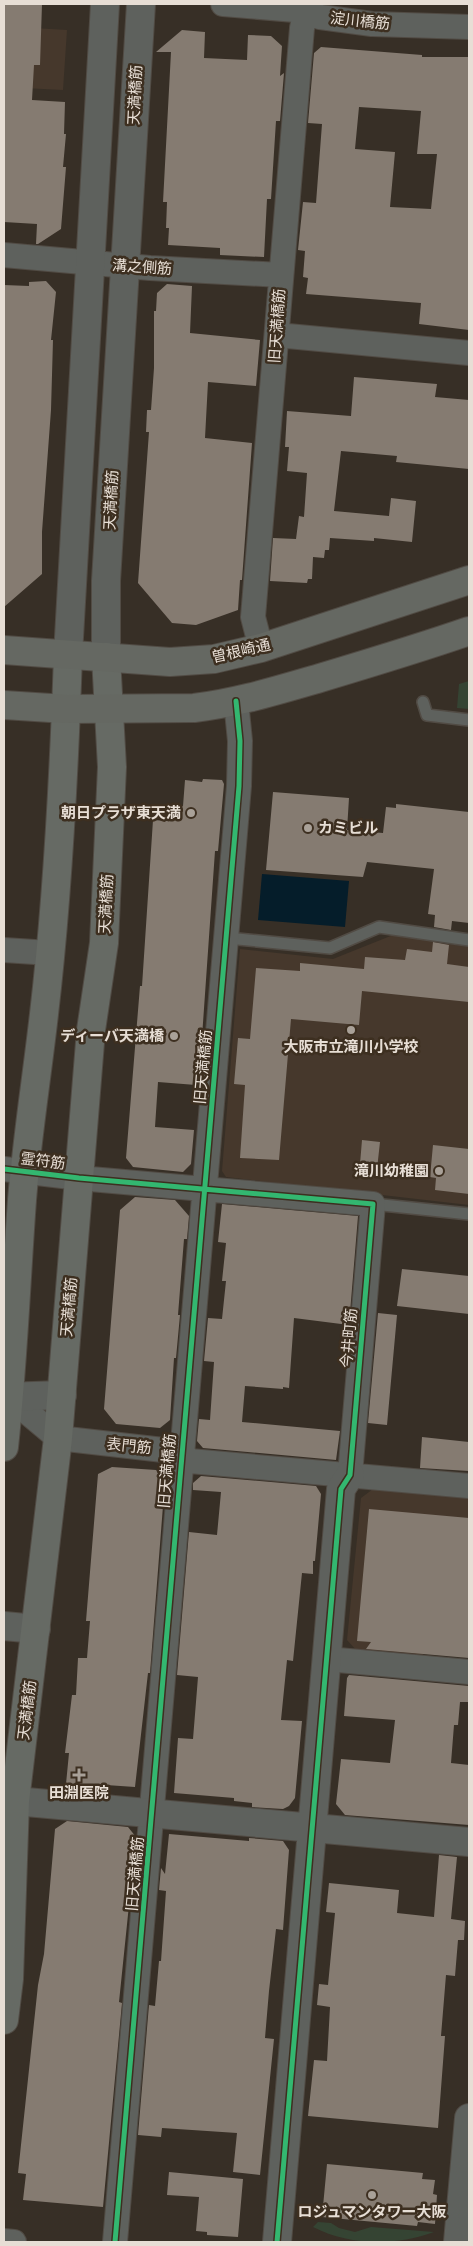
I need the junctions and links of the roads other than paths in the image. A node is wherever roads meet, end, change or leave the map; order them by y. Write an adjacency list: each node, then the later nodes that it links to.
1 (105, 4): 7 (street)
2 (141, 4): 8 (street, 天満橋筋)
3 (223, 4): 4 (street, 淀川橋筋)
4 (308, 7): 5 (street, 淀川橋筋); 9 (street, 旧天満橋筋)
5 (469, 27)
6 (4, 255): 7 (street, 溝之側筋)
7 (91, 263): 8 (street, 溝之側筋); 16 (street)
8 (125, 265): 9 (street, 溝之側筋); 17 (street, 天満橋筋)
9 (281, 275): 10 (street, 旧天満橋筋)
10 (277, 335): 11 (street); 14 (street, 旧天満橋筋)
11 (469, 353)
12 (469, 580): 14 (highway, 曽根崎通)
13 (469, 632): 18 (highway)
14 (261, 648): 17 (highway, 曽根崎通)
15 (4, 650): 16 (highway, 曽根崎通)
16 (68, 655): 17 (highway, 曽根崎通); 22 (main road)
17 (106, 657): 21 (main road, 天満橋筋)
18 (236, 701): 21 (highway); 24 (street, 旧天満橋筋)
19 (423, 702): 23 (lane)
20 (4, 705): 22 (highway)
21 (110, 708): 22 (highway); 29 (main road, 天満橋筋)
22 (66, 709): 27 (main road)
23 (469, 720)
24 (227, 938): 25 (lane); 30 (street, 旧天満橋筋)
25 (469, 940)
26 (4, 950): 27 (street)
27 (50, 953): 28 (main road)
28 (14, 1170): 29 (street, 霊符筋); 34 (main road)
29 (79, 1178): 30 (street, 霊符筋); 33 (main road, 天満橋筋)
30 (206, 1188): 31 (street, 霊符筋); 37 (street, 旧天満橋筋)
31 (373, 1204): 32 (lane); 38 (street, 今井町筋)
32 (469, 1214)
33 (62, 1395): 34 (street); 35 (main road, 天満橋筋)
34 (6, 1397): 35 (street); 36 (main road)
35 (58, 1438): 37 (street, 表門筋); 41 (main road, 天満橋筋)
36 (4, 1447)
37 (181, 1452): 38 (street, 表門筋); 45 (street, 旧天満橋筋)
38 (350, 1475): 39 (street, 表門筋); 42 (street)
39 (469, 1486)
40 (4, 1626): 41 (street)
41 (36, 1630): 44 (main road, 天満橋筋)
42 (327, 1659): 43 (street); 46 (street)
43 (469, 1672)
44 (15, 1801): 45 (street); 47 (main road, 天満橋筋); 49 (main road, 天満橋筋)
45 (153, 1815): 46 (street); 53 (street, 旧天満橋筋)
46 (312, 1828): 48 (street); 54 (street)
47 (4, 1837)
48 (469, 1842)
49 (4, 2020)
50 (469, 2118): 55 (street)
51 (4, 2241): 52 (street)
52 (14, 2242)
53 (115, 2242)
54 (277, 2242)
55 (458, 2242)

